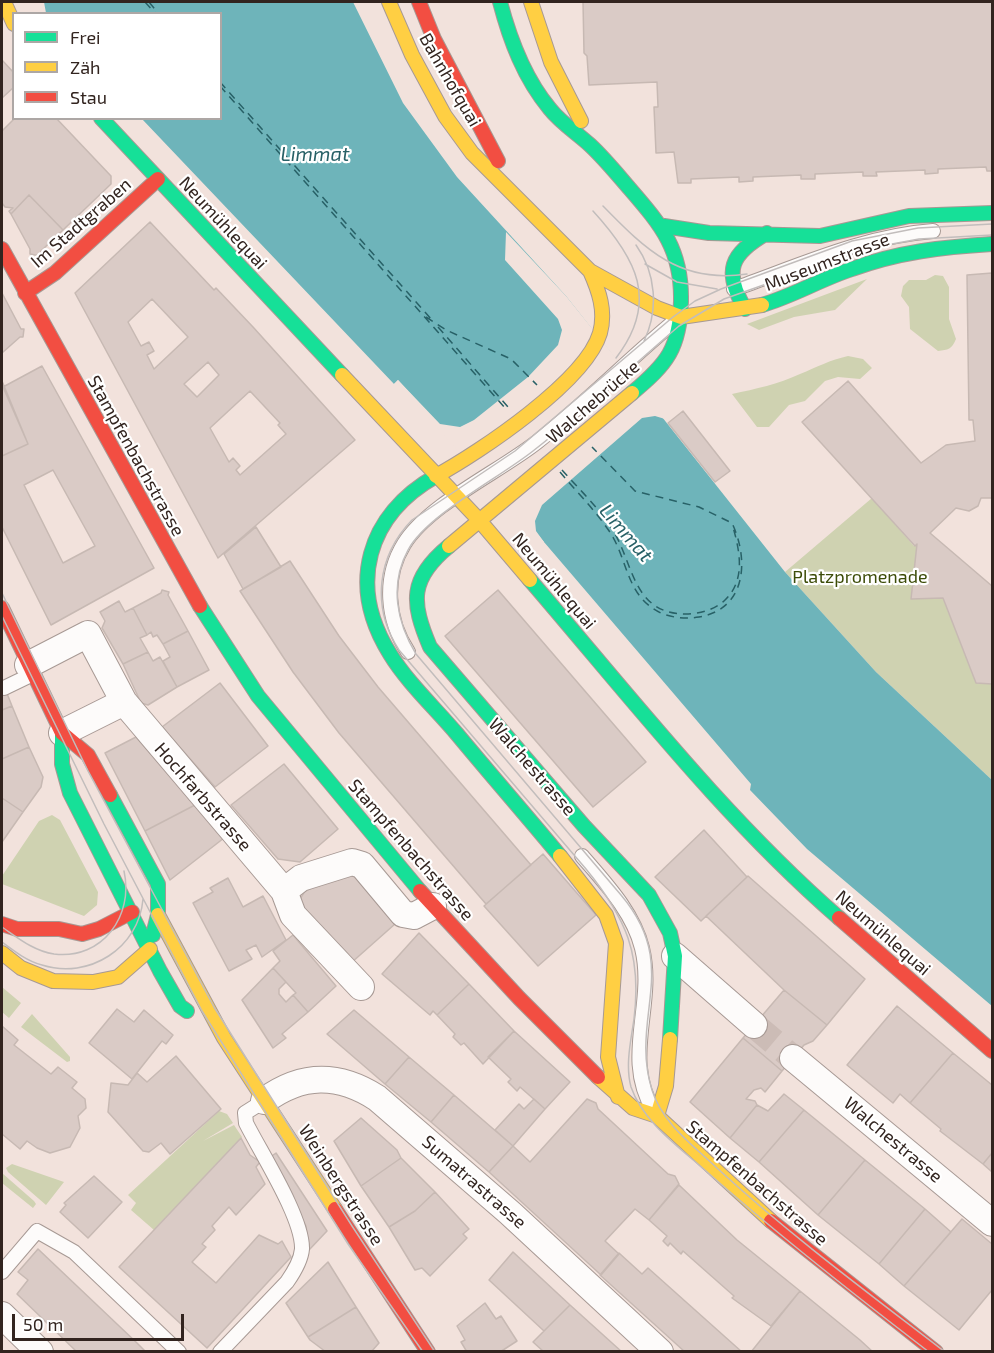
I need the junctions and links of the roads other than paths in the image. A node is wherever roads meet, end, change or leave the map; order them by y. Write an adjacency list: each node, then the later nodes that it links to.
1 (4, 2): 6 (street)
2 (389, 2): 10 (street, Bahnhofquai)
3 (419, 2): 10 (street, Bahnhofquai)
4 (500, 2): 8 (street)
5 (531, 2): 8 (street)
6 (12, 20)
7 (103, 120): 9 (street, Neumühlequai)
8 (595, 150): 12 (street)
9 (158, 179): 21 (street, Im Stadtgraben); 28 (street, Neumühlequai)
10 (516, 195): 20 (street, Bahnhofquai)
11 (993, 213): 14 (street, Museumstrasse)
12 (664, 226): 15 (street, Museumstrasse); 25 (street)
13 (945, 230): 17 (lane, Walchestrasse)
14 (845, 231): 15 (street, Museumstrasse); 17 (lane)
15 (767, 233): 22 (street)
16 (993, 244): 19 (street, Museumstrasse)
17 (849, 248): 19 (lane); 22 (lane, Walchestrasse)
18 (2, 249): 21 (street, Stampfenbachstrasse)
19 (850, 269): 23 (street, Museumstrasse)
20 (590, 271): 25 (street, Bahnhofquai); 26 (street, Bahnhofquai)
21 (25, 293): 47 (street, Stampfenbachstrasse)
22 (724, 293): 23 (street); 25 (lane, Walchestrasse)
23 (745, 309): 24 (street, Museumstrasse)
24 (717, 313): 25 (street, Bahnhofquai)
25 (681, 317): 29 (lane, Walchestrasse); 30 (street, Walchebrücke)
26 (590, 351): 27 (street, Walchebrücke)
27 (469, 456): 28 (street, Walchestrasse)
28 (437, 476): 29 (street, Neumühlequai); 34 (street, Walchestrasse)
29 (458, 497): 31 (street, Neumühlequai); 34 (lane, Walchestrasse)
30 (505, 500): 31 (street, Walchestrasse)
31 (479, 520): 33 (street, Walchestrasse); 61 (street, Neumühlequai)
32 (2, 608): 35 (street, Weinbergstrasse)
33 (430, 647): 34 (lane); 42 (street, Walchestrasse)
34 (403, 667): 36 (lane); 44 (street, Walchestrasse)
35 (31, 670): 37 (lane); 38 (street, Hochfarbstrasse); 39 (street, Weinbergstrasse)
36 (427, 676)
37 (4, 688)
38 (124, 702): 39 (street); 46 (street, Hochfarbstrasse)
39 (63, 733): 40 (lane, Weinbergstrasse); 48 (street, Weinbergstrasse); 49 (street, Weinbergstrasse)
40 (122, 848)
41 (575, 848): 43 (lane)
42 (608, 851): 43 (lane); 53 (street, Walchestrasse)
43 (590, 866): 44 (lane); 65 (lane)
44 (578, 877): 63 (street, Walchestrasse)
45 (142, 886): 49 (lane, Weinbergstrasse)
46 (284, 891): 47 (street); 56 (street, Hochfarbstrasse)
47 (434, 906): 63 (street, Stampfenbachstrasse)
48 (132, 912): 49 (street); 50 (street); 51 (street, Weinbergstrasse)
49 (158, 915): 51 (street, Weinbergstrasse); 60 (street, Weinbergstrasse)
50 (2, 924)
51 (150, 949): 54 (street); 58 (street, Weinbergstrasse)
52 (2, 953): 54 (street)
53 (675, 957): 59 (street); 65 (street, Walchestrasse)
54 (118, 977): 55 (street)
55 (135, 984)
56 (361, 987)
57 (153, 992): 58 (street)
58 (180, 1006): 60 (street, Weinbergstrasse)
59 (754, 1025)
60 (224, 1038): 64 (street, Weinbergstrasse)
61 (993, 1051)
62 (793, 1058): 66 (street, Walchestrasse)
63 (618, 1097): 65 (street, Stampfenbachstrasse)
64 (264, 1101): 71 (lane); 72 (street, Weinbergstrasse); 73 (street, Sumatrastrasse)
65 (657, 1116): 74 (street, Stampfenbachstrasse)
66 (993, 1223)
67 (2, 1272): 70 (lane)
68 (2, 1315): 69 (street)
69 (40, 1352)
70 (179, 1352)
71 (220, 1352)
72 (428, 1352)
73 (660, 1352)
74 (936, 1352)

